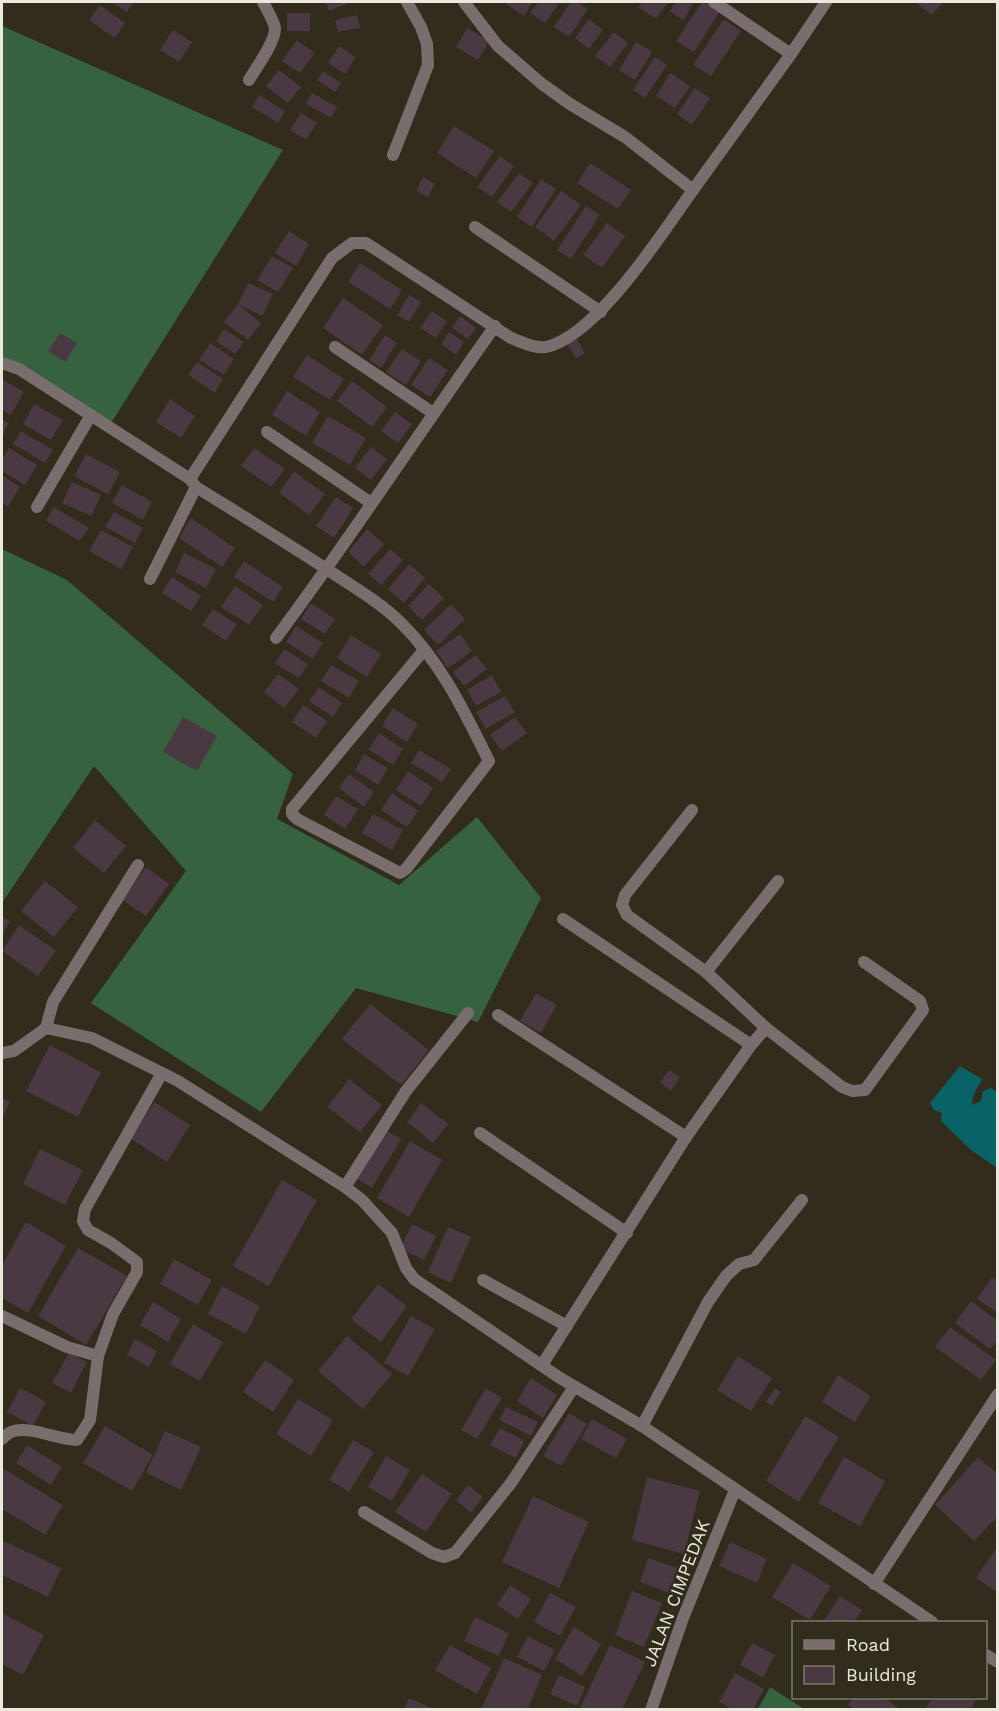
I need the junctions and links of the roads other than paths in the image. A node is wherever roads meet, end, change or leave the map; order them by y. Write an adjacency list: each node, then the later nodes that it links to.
1 (262, 2): 7 (street)
2 (407, 2): 8 (street)
3 (464, 2): 9 (street)
4 (714, 2): 6 (street)
5 (826, 2): 6 (street)
6 (791, 54): 9 (street)
7 (249, 80)
8 (393, 155)
9 (693, 190): 11 (street)
10 (475, 227): 11 (street)
11 (601, 312): 12 (street)
12 (495, 326): 15 (street); 18 (street)
13 (335, 347): 15 (street)
14 (2, 363): 16 (street)
15 (433, 413): 19 (street)
16 (91, 415): 18 (street); 20 (street)
17 (267, 432): 19 (street)
18 (193, 483): 21 (street); 22 (street)
19 (371, 503): 21 (street)
20 (37, 507)
21 (327, 570): 23 (street); 24 (street)
22 (150, 579)
23 (276, 638)
24 (423, 650): 24 (street)
25 (692, 810): 30 (street)
26 (138, 865): 33 (street)
27 (778, 881): 30 (street)
28 (563, 920): 35 (street)
29 (864, 962): 34 (street)
30 (706, 972): 34 (street)
31 (468, 1013): 40 (street)
32 (498, 1015): 39 (street)
33 (45, 1028): 36 (street); 37 (street)
34 (766, 1028): 35 (street)
35 (751, 1045): 39 (street)
36 (2, 1053)
37 (162, 1073): 40 (street); 46 (street)
38 (480, 1132): 42 (street)
39 (687, 1137): 42 (street)
40 (345, 1188): 47 (street)
41 (802, 1200): 50 (street)
42 (627, 1233): 45 (street)
43 (483, 1280): 45 (street)
44 (2, 1317): 46 (street)
45 (567, 1326): 47 (street)
46 (98, 1356): 51 (street)
47 (542, 1365): 48 (street)
48 (574, 1387): 50 (street); 53 (street)
49 (998, 1394): 54 (street)
50 (642, 1426): 52 (street)
51 (2, 1439)
52 (735, 1490): 54 (street); 56 (street, JALAN CIMPEDAK)
53 (364, 1512)
54 (874, 1584): 55 (street)
55 (929, 1621)
56 (651, 1710)

